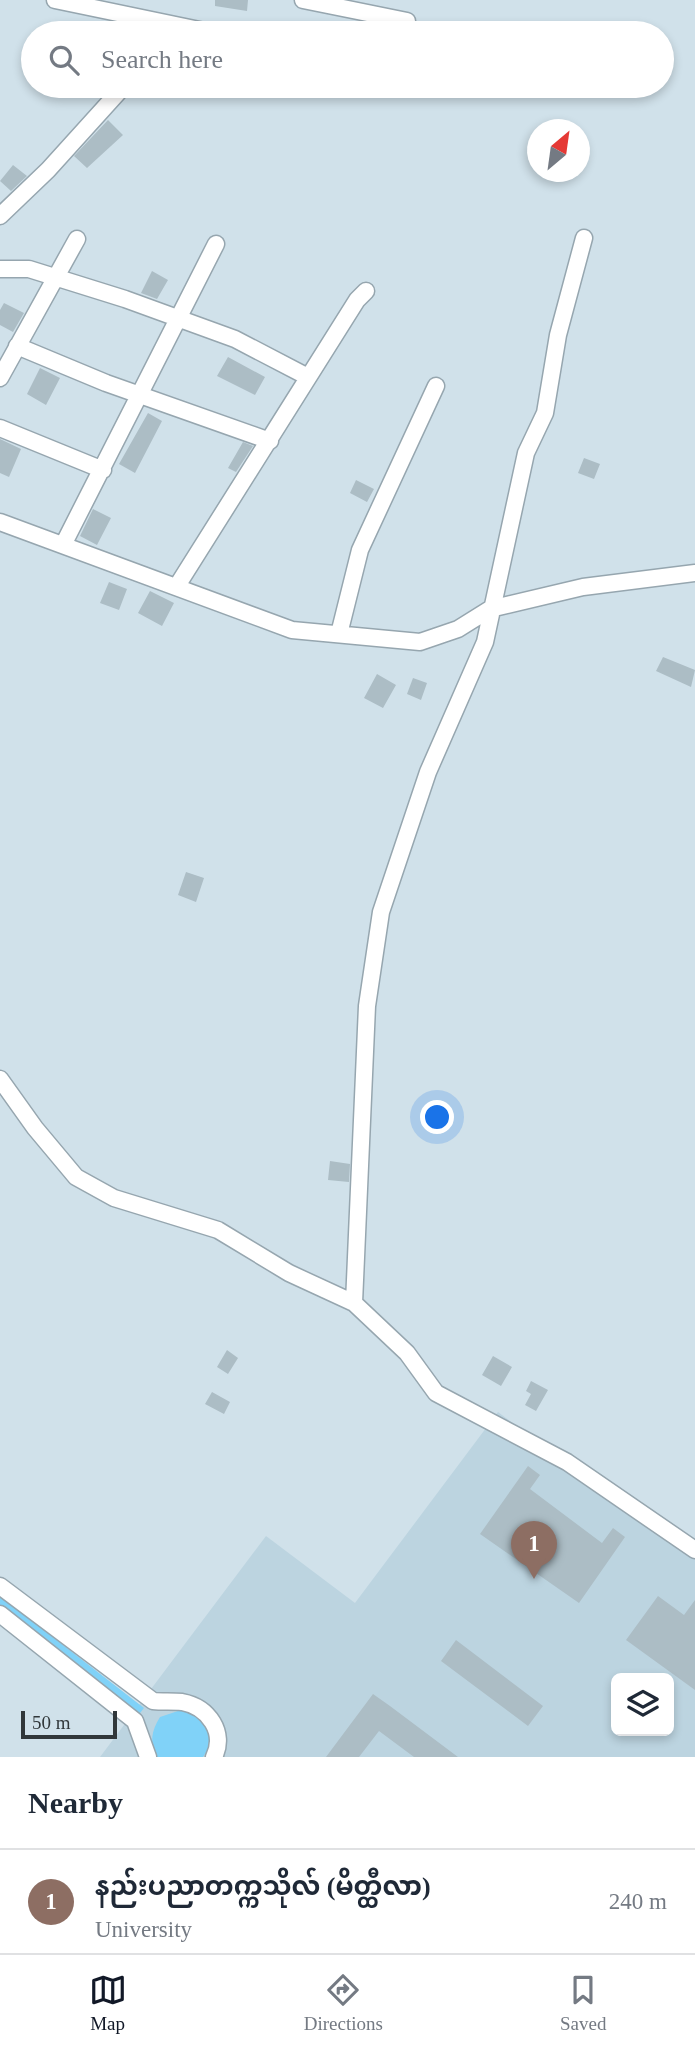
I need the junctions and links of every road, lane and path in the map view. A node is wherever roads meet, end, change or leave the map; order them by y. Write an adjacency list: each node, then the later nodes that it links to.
1 (55, 0): 3 (street)
2 (303, 0): 4 (street)
3 (132, 21)
4 (402, 21)
5 (113, 98): 6 (street)
6 (0, 216)
7 (584, 238): 26 (street)
8 (77, 239): 11 (street)
9 (216, 244): 13 (street)
10 (0, 269): 11 (street)
11 (56, 277): 13 (street); 14 (street)
12 (366, 291): 15 (street)
13 (178, 321): 15 (street); 18 (street)
14 (17, 346): 16 (street); 18 (street)
15 (308, 377): 20 (street)
16 (0, 378)
17 (436, 386): 27 (street)
18 (141, 394): 20 (street); 21 (street)
19 (0, 428): 21 (street)
20 (270, 441): 25 (street)
21 (103, 470): 23 (street)
22 (0, 522): 23 (street)
23 (63, 545): 25 (street)
24 (695, 573): 26 (street)
25 (177, 586): 27 (street)
26 (490, 609): 27 (street); 29 (street)
27 (339, 634)
28 (0, 1079): 29 (street)
29 (354, 1303): 30 (street)
30 (695, 1549)
31 (0, 1586): 34 (street)
32 (0, 1614): 33 (street)
33 (148, 1757)
34 (214, 1757)

